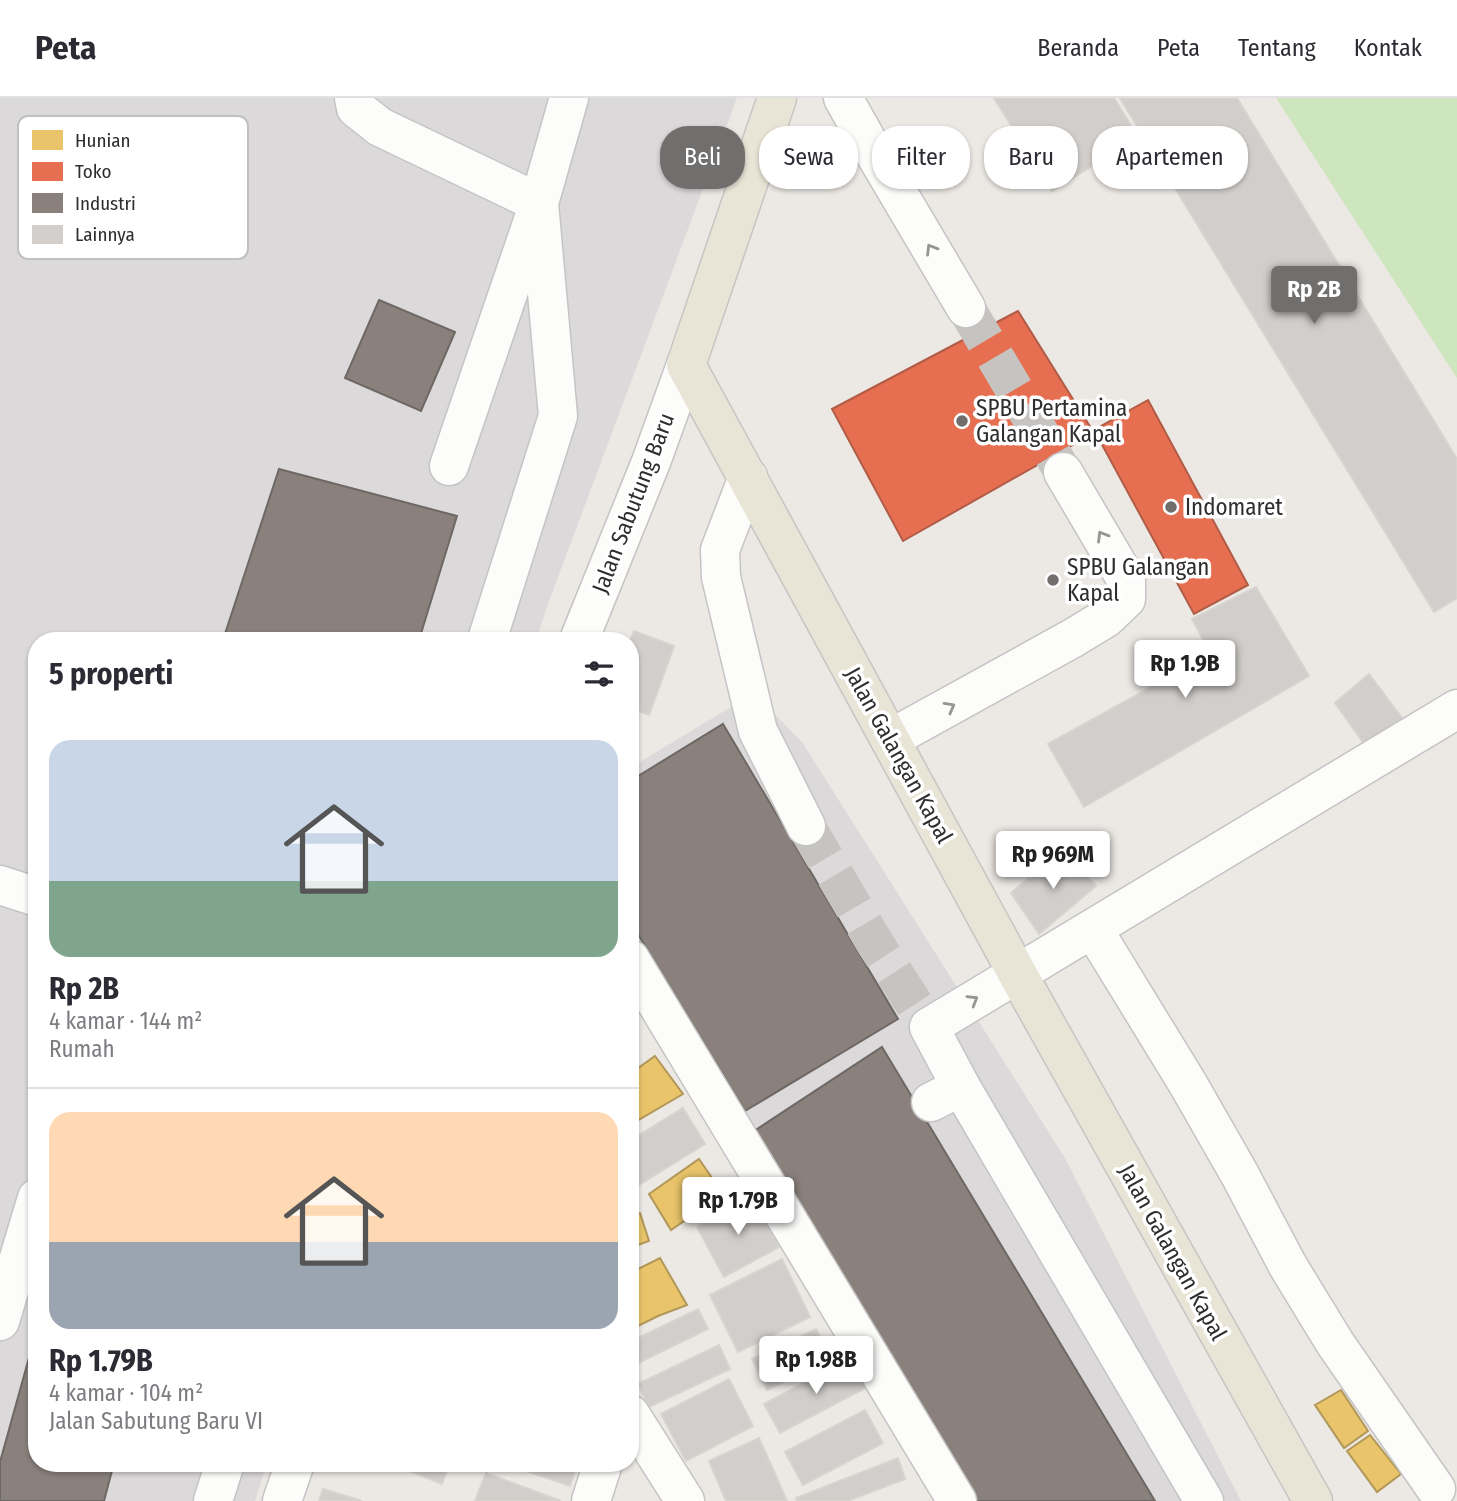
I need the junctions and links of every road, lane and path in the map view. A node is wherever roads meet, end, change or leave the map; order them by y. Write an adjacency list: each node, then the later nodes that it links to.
1 (354, 98): 5 (street)
2 (569, 98): 5 (street)
3 (777, 98): 7 (main road)
4 (843, 98): 6 (street, one-way to 4)
5 (539, 204): 8 (street); 11 (street)
6 (966, 308)
7 (686, 365): 10 (main road, Jalan Galangan Kapal); 12 (street, Jalan Sabutung Baru)
8 (449, 466)
9 (1063, 472): 14 (street, one-way to 9)
10 (748, 477): 14 (main road, Jalan Galangan Kapal); 15 (street)
11 (490, 632)
12 (582, 632)
13 (1457, 709): 18 (street)
14 (890, 739): 19 (main road, Jalan Galangan Kapal)
15 (806, 826)
16 (0, 885): 17 (street)
17 (28, 894)
18 (1093, 929): 19 (street); 27 (street)
19 (1017, 973): 33 (street, one-way to 19); 34 (main road, Jalan Galangan Kapal)
20 (639, 974): 32 (street)
21 (28, 1228): 22 (street)
22 (0, 1321)
23 (639, 1428): 31 (street)
24 (222, 1472): 28 (street)
25 (292, 1472): 29 (street)
26 (600, 1472): 30 (street)
27 (1436, 1489)
28 (213, 1501)
29 (282, 1501)
30 (591, 1501)
31 (685, 1501)
32 (957, 1501)
33 (1204, 1501)
34 (1313, 1501)

